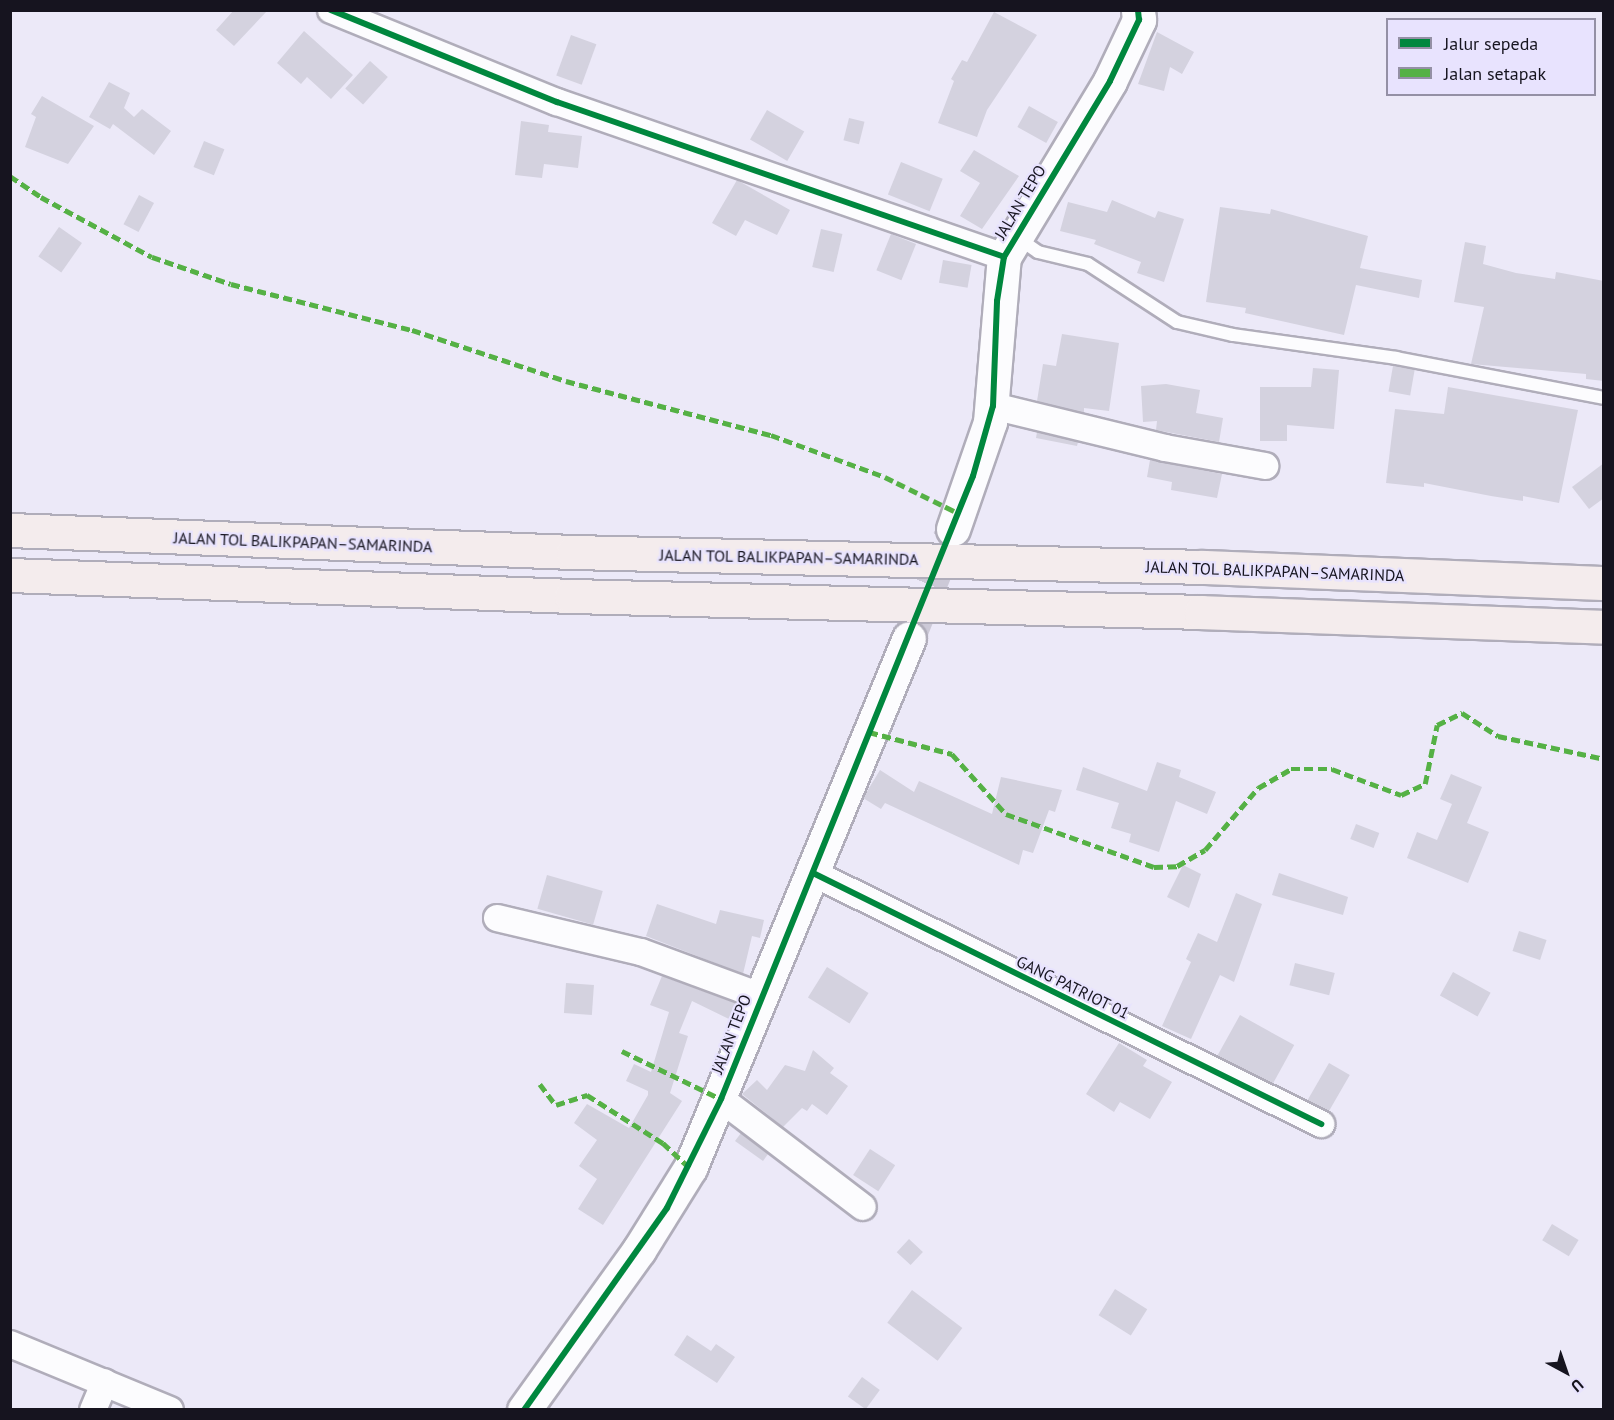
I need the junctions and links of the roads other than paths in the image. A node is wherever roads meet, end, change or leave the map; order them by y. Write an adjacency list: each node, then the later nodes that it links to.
1 (331, 10): 3 (street)
2 (1138, 10): 3 (street, JALAN TEPO)
3 (1009, 246): 4 (lane); 5 (street, JALAN TEPO)
4 (1604, 398)
5 (993, 406): 6 (street); 7 (street, JALAN TEPO)
6 (1265, 466)
7 (953, 529)
8 (10, 530): 10 (highway, JALAN TOL BALIKPAPAN–SAMARINDA)
9 (10, 575): 11 (highway)
10 (1604, 583)
11 (1604, 627)
12 (909, 638): 13 (street, JALAN TEPO)
13 (813, 873): 15 (street, JALAN TEPO); 17 (street, GANG PATRIOT 01)
14 (497, 918): 15 (street)
15 (760, 996): 16 (street, JALAN TEPO)
16 (722, 1099): 18 (street); 23 (street, JALAN TEPO)
17 (1321, 1124)
18 (863, 1207)
19 (10, 1344): 20 (street)
20 (105, 1382): 21 (street); 22 (street)
21 (93, 1410)
22 (171, 1410)
23 (524, 1410)

